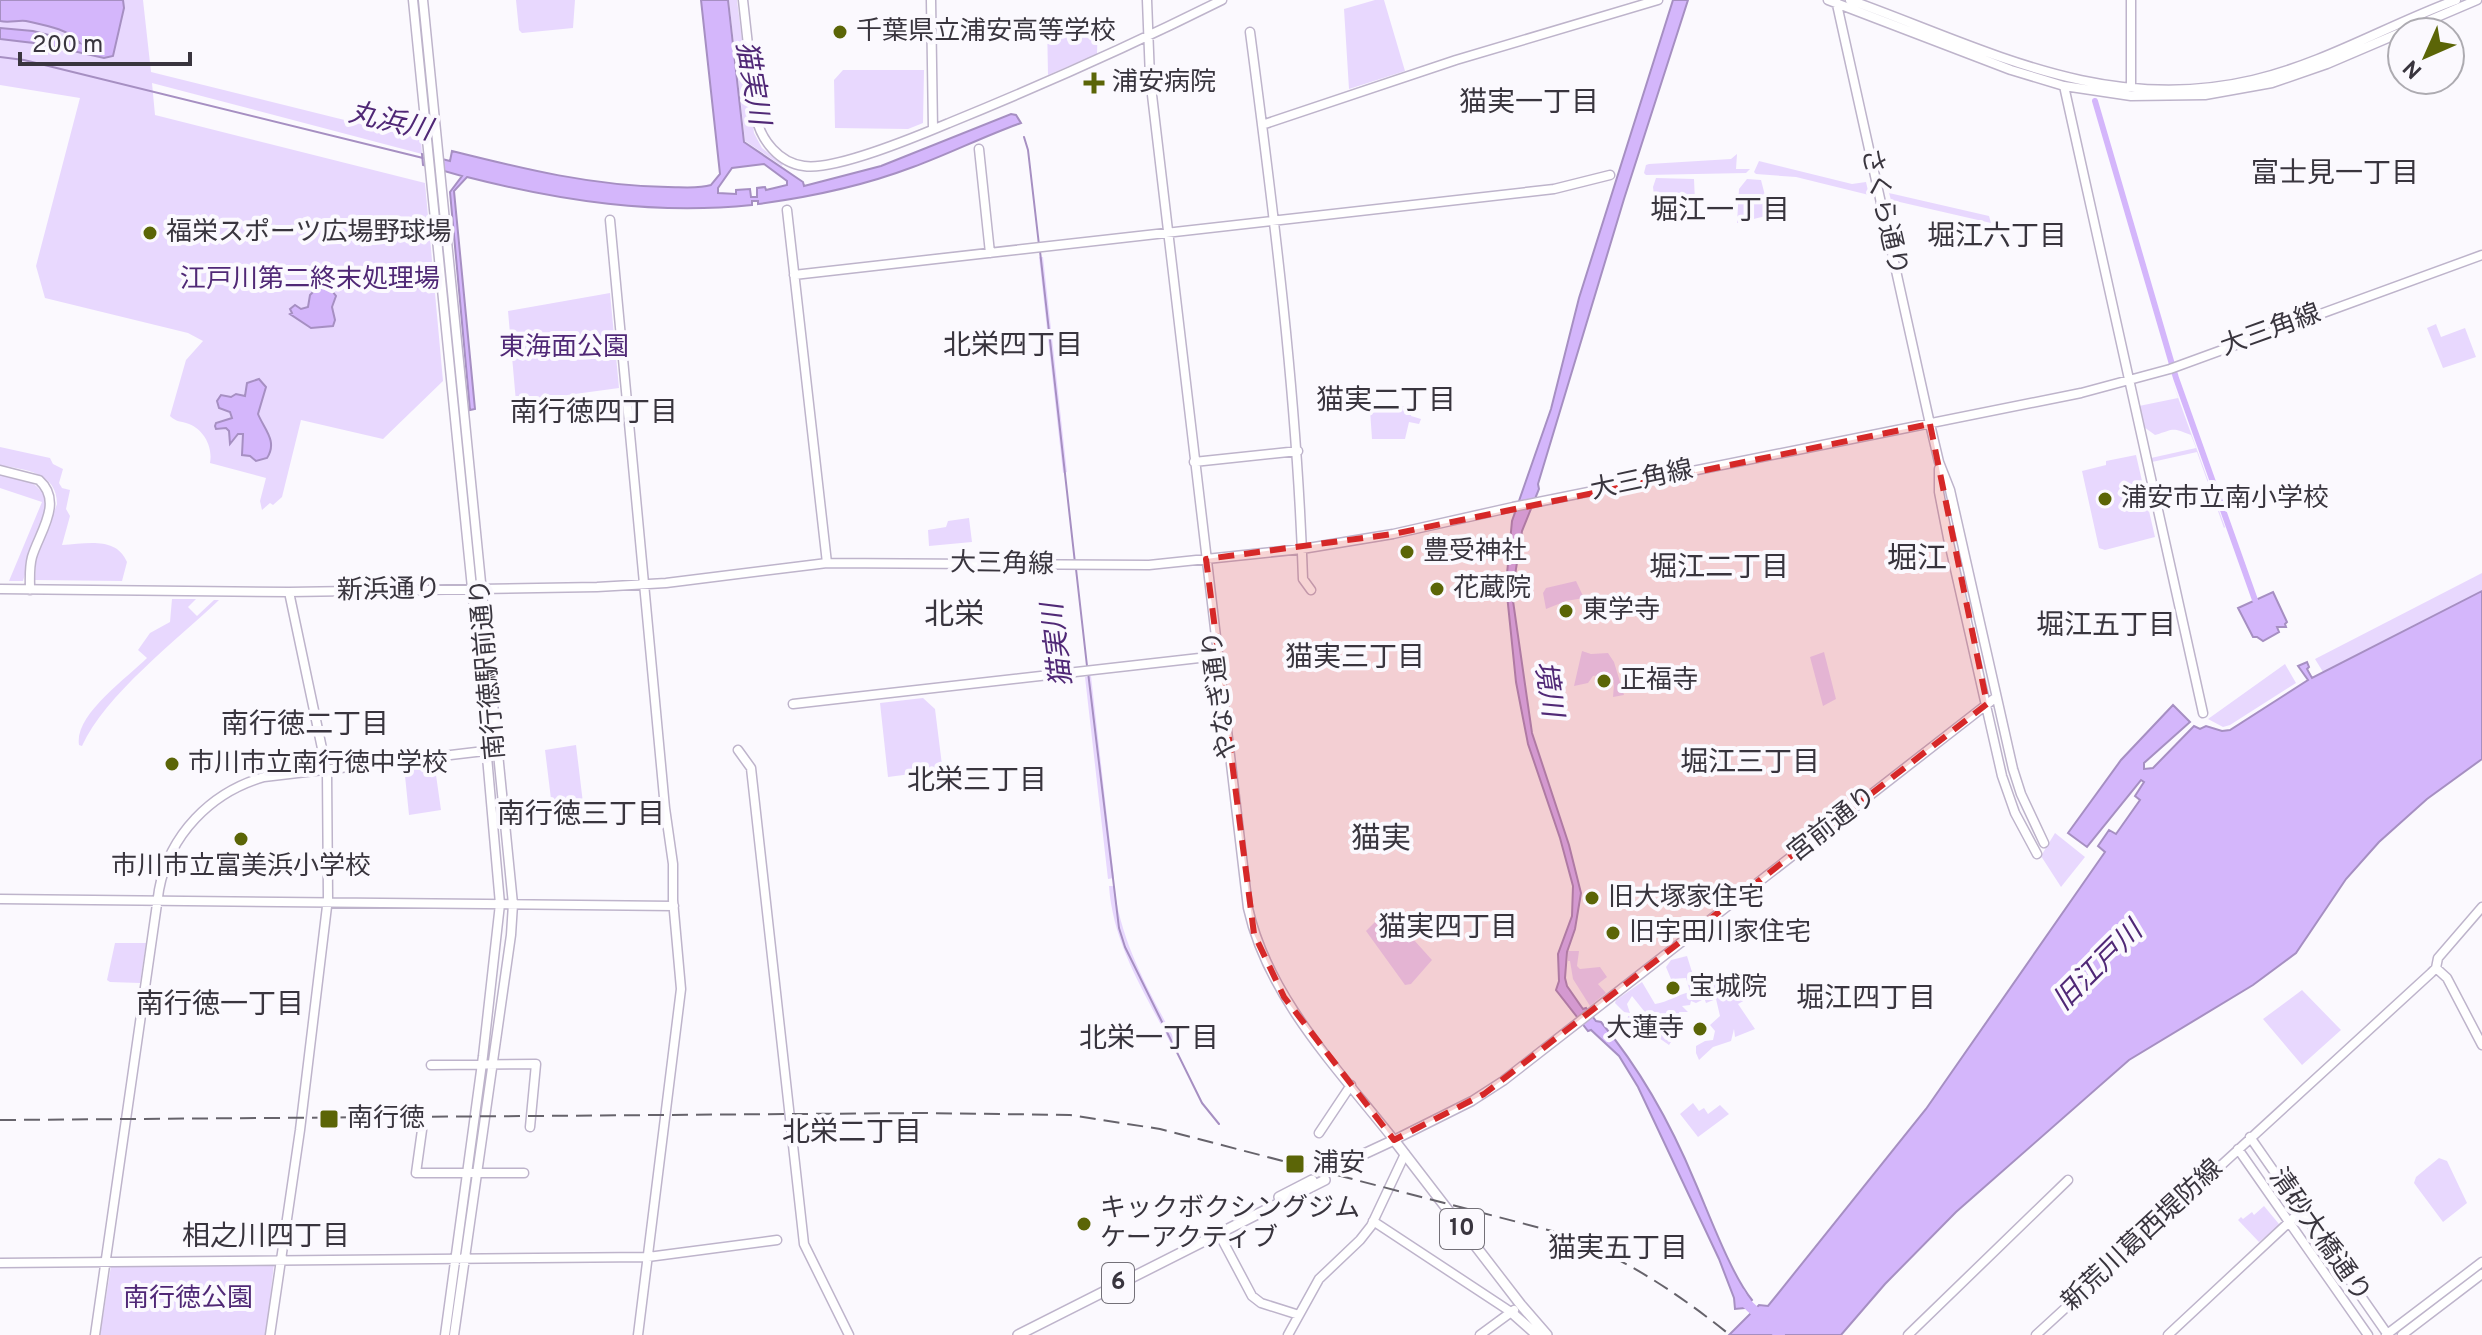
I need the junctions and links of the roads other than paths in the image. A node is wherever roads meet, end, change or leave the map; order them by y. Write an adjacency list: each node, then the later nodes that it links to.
1 (413, 0): 42 (street, 南行徳駅前通り)
2 (423, 0): 42 (street, 南行徳駅前通り)
3 (743, 0): 20 (street)
4 (931, 0): 20 (street)
5 (1147, 0): 15 (street, やなぎ通り)
6 (1222, 0): 15 (street)
7 (1658, 0): 19 (street)
8 (1850, 0): 18 (street)
9 (2131, 0): 18 (street)
10 (2456, 0): 18 (street)
11 (2477, 0): 13 (street)
12 (1834, 1): 17 (street); 31 (street, さくら通り)
13 (2440, 16)
14 (1250, 32): 19 (street)
15 (1148, 37): 20 (street); 26 (street, やなぎ通り)
16 (2386, 39): 17 (street)
17 (2064, 86): 30 (street)
18 (2131, 87)
19 (1262, 125): 25 (street)
20 (933, 129)
21 (979, 149): 27 (street)
22 (1610, 175): 25 (street)
23 (787, 210): 29 (street)
24 (610, 220): 40 (street)
25 (1273, 221): 26 (street); 32 (street)
26 (1168, 232): 27 (street); 33 (street, やなぎ通り)
27 (990, 253): 29 (street)
28 (2482, 255): 30 (street, 大三角線)
29 (794, 275): 38 (street)
30 (2129, 381): 31 (street, 大三角線); 50 (street)
31 (1930, 424): 34 (street, さくら通り); 36 (street, 大三角線)
32 (1298, 451): 33 (street); 36 (street)
33 (1194, 462): 37 (street, やなぎ通り)
34 (1939, 462): 47 (street); 49 (street)
35 (0, 470): 43 (street)
36 (1302, 549): 37 (street, 大三角線); 44 (street)
37 (1206, 559): 38 (street, 大三角線); 46 (street, やなぎ通り)
38 (827, 563): 39 (street, 大三角線)
39 (778, 569): 40 (street, 新浜通り)
40 (644, 584): 42 (street, 新浜通り); 61 (street)
41 (0, 589): 43 (street, 新浜通り)
42 (477, 589): 45 (street, 新浜通り); 51 (street, 南行徳駅前通り)
43 (30, 590): 45 (street, 新浜通り)
44 (1311, 590)
45 (289, 592): 53 (street)
46 (1217, 656): 48 (street); 67 (street, やなぎ通り)
47 (1995, 698): 49 (street, 宮前通り); 54 (street)
48 (793, 704)
49 (1987, 704): 55 (street); 72 (street, 宮前通り)
50 (2203, 713)
51 (492, 750): 53 (street); 59 (street, 南行徳駅前通り); 60 (street, 南行徳駅前通り)
52 (738, 750): 100 (street)
53 (326, 768): 57 (street); 58 (street)
54 (2044, 843)
55 (2037, 854)
56 (0, 899): 57 (street)
57 (157, 901): 58 (street); 88 (street)
58 (328, 902): 59 (street); 87 (street)
59 (500, 904): 60 (street); 65 (street, 南行徳駅前通り)
60 (513, 904): 61 (street); 65 (street, 南行徳駅前通り)
61 (674, 906): 85 (street)
62 (2482, 907): 63 (street, 新荒川葛西堤防線)
63 (2436, 968): 64 (street); 71 (street, 新荒川葛西堤防線)
64 (2482, 1045)
65 (486, 1064): 66 (street); 68 (street); 76 (street, 南行徳駅前通り)
66 (431, 1065)
67 (1351, 1085): 70 (street); 72 (street, やなぎ通り)
68 (530, 1127)
69 (422, 1130): 76 (street)
70 (1319, 1133)
71 (2250, 1137): 73 (street, 新荒川葛西堤防線); 80 (street, 清砂大橋通り)
72 (1394, 1140): 74 (main road, やなぎ通り / 10); 75 (main road)
73 (2238, 1149): 82 (street, 清砂大橋通り); 107 (street, 新荒川葛西堤防線)
74 (1405, 1154): 81 (street); 92 (main road, やなぎ通り / 10)
75 (1340, 1169)
76 (471, 1173): 77 (street); 86 (street, 南行徳駅前通り)
77 (524, 1173)
78 (1321, 1178): 83 (main road, 6)
79 (2068, 1180): 106 (street)
80 (2301, 1211): 82 (street); 110 (street, 清砂大橋通り)
81 (1373, 1221): 93 (street); 94 (street)
82 (2289, 1221): 108 (street); 109 (street, 清砂大橋通り)
83 (1218, 1232): 94 (street); 101 (main road, 6)
84 (777, 1240): 85 (street)
85 (648, 1257): 86 (street); 99 (street)
86 (460, 1258): 87 (street); 97 (street, 南行徳駅前通り); 98 (street, 南行徳駅前通り)
87 (280, 1260): 88 (street); 96 (street)
88 (105, 1261): 90 (street); 95 (street)
89 (2482, 1262): 110 (street)
90 (0, 1263)
91 (2482, 1274): 111 (street)
92 (1521, 1305): 93 (street); 104 (main road, 10); 105 (main road, 10)
93 (1511, 1312): 103 (street); 104 (main road)
94 (1299, 1315): 102 (street)
95 (95, 1335)
96 (270, 1335)
97 (445, 1335)
98 (454, 1335)
99 (638, 1335)
100 (849, 1335)
101 (1018, 1335)
102 (1288, 1335)
103 (1480, 1335)
104 (1539, 1335)
105 (1547, 1335)
106 (1908, 1335)
107 (2036, 1335)
108 (2168, 1335)
109 (2368, 1335)
110 (2387, 1335)
111 (2402, 1335)

